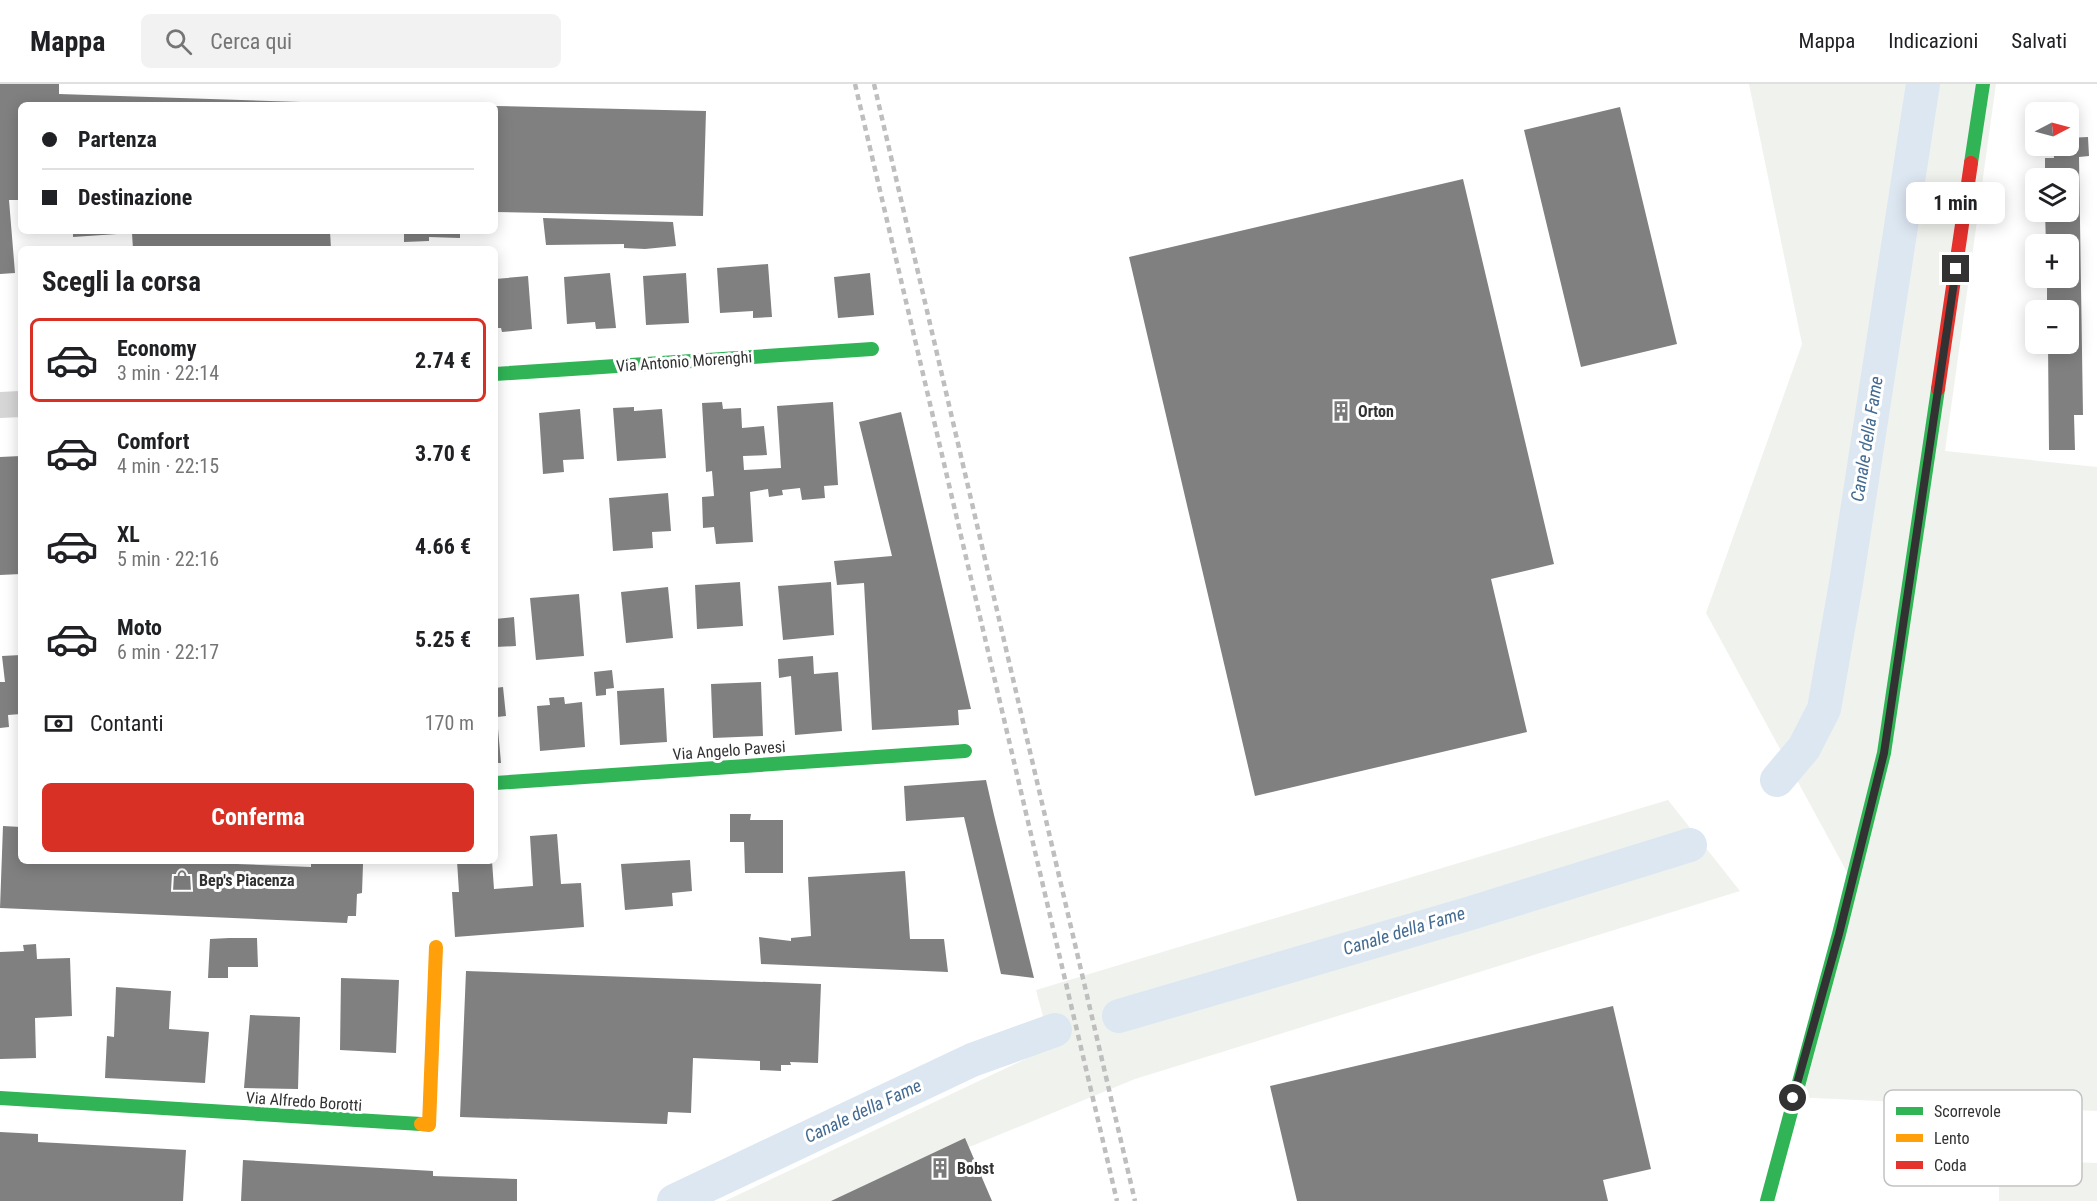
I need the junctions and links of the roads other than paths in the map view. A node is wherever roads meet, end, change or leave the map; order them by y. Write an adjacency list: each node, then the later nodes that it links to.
1 (1983, 84): 10 (street)
2 (872, 349): 3 (street, Via Antonio Morenghi)
3 (498, 374)
4 (18, 404): 5 (street)
5 (0, 405)
6 (965, 751): 7 (street, Via Angelo Pavesi)
7 (498, 783)
8 (436, 947): 9 (street, Via Alfredo Borotti)
9 (0, 1098)
10 (1767, 1201)

